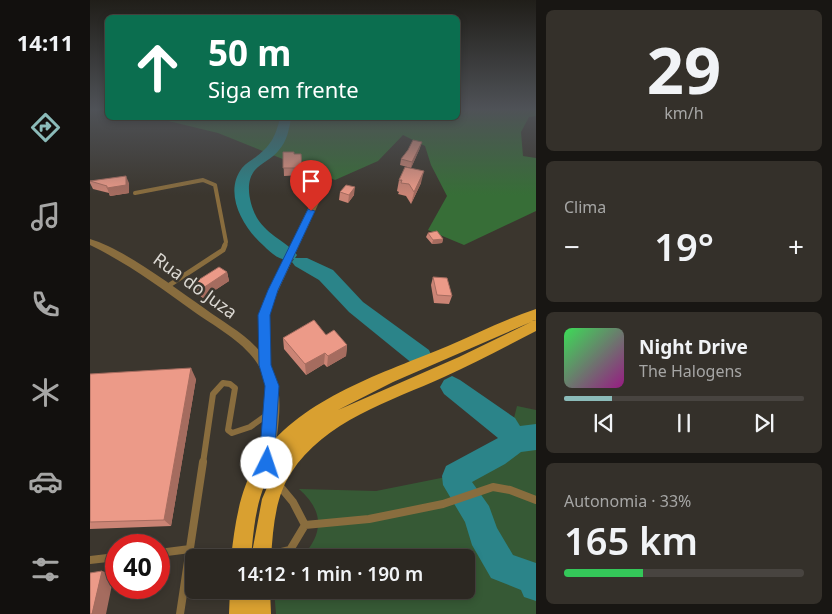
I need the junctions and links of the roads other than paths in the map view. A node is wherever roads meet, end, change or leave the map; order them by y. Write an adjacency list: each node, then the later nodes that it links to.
1 (135, 193): 4 (lane)
2 (318, 196): 7 (street)
3 (90, 242): 4 (street, Rua do Juza)
4 (168, 286): 7 (street, Rua do Juza)
5 (536, 314): 9 (main road)
6 (536, 325): 10 (main road)
7 (265, 365): 8 (street, Rua do Juza)
8 (271, 412): 9 (street, Rua do Juza); 13 (lane)
9 (267, 463): 10 (main road); 14 (main road)
10 (277, 483): 12 (lane); 15 (main road)
11 (536, 500): 12 (lane)
12 (305, 525): 16 (lane)
13 (190, 549)
14 (242, 549)
15 (261, 549)
16 (291, 549)
17 (185, 550): 18 (lane)
18 (170, 552)
19 (105, 558): 20 (lane)
20 (90, 560)
21 (185, 582): 24 (lane)
22 (240, 599): 25 (main road)
23 (260, 599): 26 (main road)
24 (180, 614)
25 (240, 614)
26 (260, 614)

